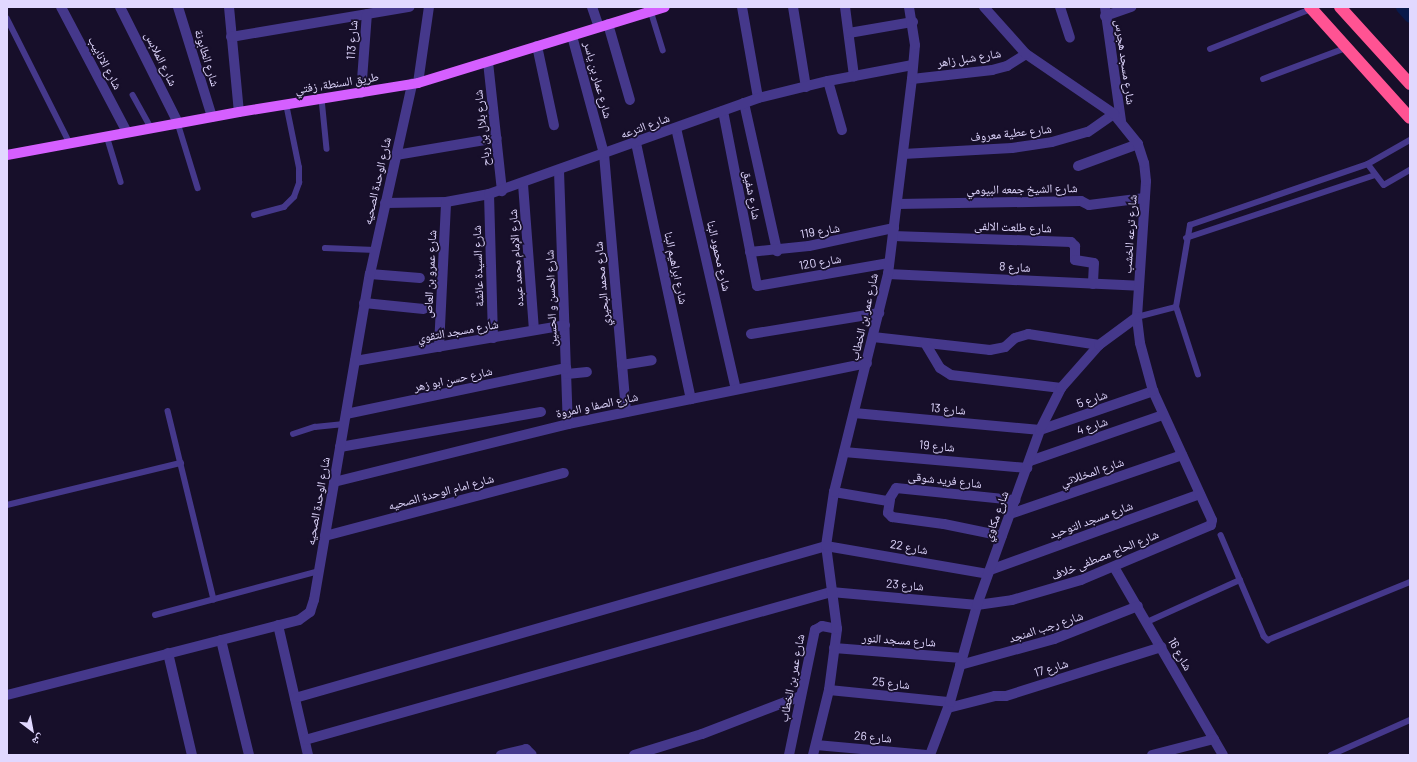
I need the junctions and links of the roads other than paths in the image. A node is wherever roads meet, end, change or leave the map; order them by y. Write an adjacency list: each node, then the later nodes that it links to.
1 (61, 7): 59 (street, شارع الانابيب)
2 (120, 7): 54 (street, شارع الملابس)
3 (178, 7): 51 (street, شارع الطابونة)
4 (229, 7): 26 (street)
5 (409, 7): 20 (street)
6 (429, 7): 39 (street, شارع الوحدة الصحيه)
7 (592, 7): 23 (street)
8 (665, 7): 18 (main road, طريق السنطة, زفتي)
9 (742, 7): 44 (street)
10 (793, 7): 41 (street)
11 (845, 7): 24 (street)
12 (909, 7): 22 (street, شارع عمر بن الخطاب)
13 (984, 7): 32 (street, شارع ترعه الخشب)
14 (1060, 7): 27 (street)
15 (1131, 7): 19 (street)
16 (1340, 7): 40 (highway)
17 (1310, 8): 29 (highway); 30 (lane)
18 (651, 11): 23 (main road, طريق السنطة, زفتي); 31 (lane)
19 (1105, 12): 52 (street, شارع مسجد هجرس)
20 (367, 14): 26 (street); 42 (street, شارع 113)
21 (7, 18): 63 (lane)
22 (913, 22): 24 (street); 34 (street, شارع عمر بن الخطاب)
23 (604, 26): 25 (main road, طريق السنطة, زفتي); 46 (street)
24 (849, 33): 35 (street)
25 (572, 36): 28 (main road, طريق السنطة, زفتي); 67 (street, شارع عمار بن ياسر)
26 (232, 37): 50 (street)
27 (1070, 37)
28 (537, 46): 33 (main road, طريق السنطة, زفتي); 55 (street)
29 (1346, 48): 37 (lane); 53 (highway)
30 (1210, 49)
31 (663, 50)
32 (1026, 54): 36 (street, شارع شبل زاهر); 52 (street, شارع ترعه الخشب)
33 (488, 62): 39 (main road, طريق السنطة, زفتي); 61 (street, شارع بلال بن رباح)
34 (912, 65): 35 (street, شارع الترعه); 36 (street, شارع عمر بن الخطاب)
35 (854, 76): 38 (street, شارع الترعه)
36 (912, 79): 68 (street, شارع عمر بن الخطاب)
37 (1263, 79)
38 (828, 81): 41 (street, شارع الترعه); 58 (street)
39 (415, 84): 42 (main road, طريق السنطة, زفتي); 70 (street, شارع الوحدة الصحيه)
40 (1410, 84)
41 (806, 87): 44 (street, شارع الترعه)
42 (361, 92): 45 (main road, طريق السنطة, زفتي)
43 (133, 95): 56 (lane)
44 (758, 98): 47 (street, شارع الترعه)
45 (322, 99): 48 (main road, طريق السنطة, زفتي); 66 (lane)
46 (630, 100)
47 (744, 103): 49 (street, شارع الترعه); 90 (street)
48 (286, 104): 50 (main road, طريق السنطة, زفتي); 85 (lane)
49 (723, 111): 57 (street, شارع الترعه); 91 (street, شارع شفيق)
50 (239, 112): 51 (main road, طريق السنطة, زفتي)
51 (212, 117): 54 (main road, طريق السنطة, زفتي)
52 (1117, 118): 65 (street, شارع ترعه الخشب); 68 (street, شارع عطية معروف)
53 (1410, 118)
54 (178, 123): 56 (main road, طريق السنطة, زفتي); 78 (lane)
55 (554, 124)
56 (151, 128): 59 (main road, طريق السنطة, زفتي)
57 (676, 128): 64 (street, شارع الترعه); 120 (street, شارع محمود البنا)
58 (842, 130)
59 (127, 132): 60 (main road, طريق السنطة, زفتي)
60 (107, 136): 63 (main road, طريق السنطة, زفتي); 76 (lane)
61 (496, 138): 70 (street); 79 (street, شارع بلال بن رباح)
62 (1410, 140): 71 (lane)
63 (70, 143): 69 (main road, طريق السنطة, زفتي)
64 (636, 143): 67 (street, شارع الترعه); 122 (street, شارع ابراهيم البنا)
65 (1138, 144): 72 (street); 81 (street, شارع ترعه الخشب)
66 (327, 149)
67 (604, 154): 74 (street, شارع الترعه); 115 (street, شارع محمد البحيري)
68 (903, 154): 84 (street, شارع عمر بن الخطاب)
69 (7, 155)
70 (396, 155): 83 (street, شارع الوحدة الصحيه)
71 (1368, 164): 75 (lane); 87 (lane)
72 (1078, 166)
73 (1410, 170): 75 (lane)
74 (559, 171): 77 (street, شارع الترعه); 104 (street, شارع الحسن و الحسين)
75 (1375, 175): 87 (lane)
76 (121, 182)
77 (523, 184): 79 (street, شارع الترعه); 105 (street, شارع الإمام محمد عبده)
78 (198, 188)
79 (502, 191): 80 (street, شارع الترعه)
80 (489, 194): 82 (street, شارع الترعه); 108 (street, شارع السيدة عائشة)
81 (1145, 198): 84 (street, شارع الشيخ جمعه البيومي); 98 (street, شارع ترعه الخشب)
82 (446, 202): 83 (street, شارع الترعه); 111 (street, شارع عمرو بن العاص)
83 (385, 203): 89 (street, شارع الوحدة الصحيه)
84 (897, 204): 86 (street, شارع عمر بن الخطاب)
85 (254, 215)
86 (893, 232): 90 (street, شارع 119); 92 (street, شارع عمر بن الخطاب); 97 (street, شارع طلعت الالفى)
87 (1186, 238): 100 (lane)
88 (325, 248): 89 (lane)
89 (375, 250): 93 (street, شارع الوحدة الصحيه)
90 (777, 250): 91 (street, شارع 119)
91 (750, 252): 96 (street, شارع شفيق)
92 (889, 263): 94 (street, شارع عمر بن الخطاب); 96 (street, شارع 120)
93 (370, 274): 95 (street); 99 (street, شارع الوحدة الصحيه)
94 (888, 274): 97 (street, شارع 8); 102 (street, شارع عمر بن الخطاب)
95 (420, 278)
96 (756, 284)
97 (1093, 284): 98 (street, شارع 8)
98 (1139, 286): 103 (street, شارع ترعه الخشب)
99 (364, 303): 101 (street); 113 (street, شارع الوحدة الصحيه)
100 (1176, 307): 103 (lane); 118 (lane)
101 (424, 309)
102 (879, 312): 106 (street); 107 (street, شارع عمر بن الخطاب)
103 (1137, 317): 110 (street, شارع مكاوي); 121 (street, شارع ترعه الخشب)
104 (565, 325): 105 (street, شارع مسجد التقوي); 116 (street, شارع الحسن و الحسين)
105 (534, 330): 108 (street, شارع مسجد التقوي)
106 (751, 334)
107 (873, 337): 109 (street); 114 (street, شارع عمر بن الخطاب)
108 (493, 338): 111 (street, شارع مسجد التقوي)
109 (925, 343): 110 (street); 119 (street)
110 (1100, 346): 119 (street, شارع مكاوي)
111 (439, 347): 113 (street, شارع مسجد التقوي)
112 (652, 360): 115 (street)
113 (355, 361): 128 (street, شارع الوحدة الصحيه)
114 (867, 363): 120 (street, شارع الصفا و المروة); 126 (street, شارع عمر بن الخطاب)
115 (622, 366): 125 (street, شارع محمد البحيري)
116 (566, 371): 117 (street, شارع حسن ابو زهر); 128 (street, شارع حسن ابو زهر); 129 (street, شارع الحسن و الحسين)
117 (587, 372)
118 (1198, 375)
119 (1061, 388): 130 (street, شارع مكاوي)
120 (736, 389): 122 (street, شارع الصفا و المروة)
121 (1153, 392): 127 (street, شارع ترعه الخشب); 130 (street, شارع 5)
122 (691, 399): 125 (street, شارع الصفا و المروة)
123 (168, 411): 135 (lane)
124 (541, 412): 132 (street)
125 (626, 412): 129 (street, شارع الصفا و المروة)
126 (854, 413): 130 (street, شارع 13); 133 (street, شارع عمر بن الخطاب)
127 (1163, 415): 134 (street, شارع ترعه الخشب); 136 (street, شارع 4)
128 (345, 419): 131 (lane); 132 (street, شارع الوحدة الصحيه)
129 (568, 424): 138 (street, شارع الصفا و المروة)
130 (1040, 430): 136 (street, شارع مكاوي)
131 (294, 434)
132 (340, 447): 138 (street, شارع الوحدة الصحيه)
133 (844, 452): 136 (street, شارع 19); 139 (street, شارع عمر بن الخطاب)
134 (1182, 455): 140 (street, شارع ترعه الخشب); 144 (street, شارع المخللاتي)
135 (181, 463): 143 (lane); 156 (lane)
136 (1028, 464): 142 (street, شارع مكاوي)
137 (564, 473): 146 (street, شارع امام الوحدة الصحيه)
138 (334, 482): 146 (street, شارع الوحدة الصحيه)
139 (834, 492): 141 (street); 149 (street, شارع عمر بن الخطاب)
140 (1200, 494): 145 (street, شارع ترعه الخشب); 152 (street, شارع مسجد التوحيد)
141 (890, 500): 142 (street, شارع فريد شوقى); 147 (street)
142 (1015, 500): 144 (street, شارع مكاوي)
143 (7, 505)
144 (1010, 514): 147 (street, شارع مكاوي)
145 (1212, 520): 150 (street, شارع الحاج مصطفى خلاف)
146 (325, 536): 151 (street, شارع الوحدة الصحيه)
147 (1002, 536): 152 (street, شارع مكاوي)
148 (1220, 536): 153 (lane)
149 (826, 546): 152 (street, شارع 22); 155 (street, شارع عمر بن الخطاب); 171 (street)
150 (1114, 567): 157 (street, شارع الحاج مصطفى خلاف); 158 (street, شارع 16)
151 (319, 571): 156 (lane); 161 (street, شارع الوحدة الصحيه)
152 (989, 572): 157 (street, شارع مكاوي)
153 (1240, 580): 154 (lane); 160 (lane)
154 (1410, 582)
155 (832, 592): 157 (street, شارع 23); 162 (street, شارع عمر بن الخطاب); 175 (street)
156 (214, 599): 159 (lane)
157 (977, 605): 167 (street, شارع مكاوي)
158 (1138, 606): 160 (street, شارع 16); 167 (street, شارع رجب المنجد)
159 (155, 615)
160 (1147, 622): 164 (street, شارع 16)
161 (278, 625): 163 (street, شارع الوحدة الصحيه); 171 (street)
162 (837, 629): 165 (street, شارع عمر بن الخطاب); 170 (street, شارع عمر بن الخطاب)
163 (221, 640): 166 (street, شارع الوحدة الصحيه); 178 (street)
164 (1161, 647): 172 (street, شارع 17); 174 (street, شارع 16)
165 (834, 648): 167 (street, شارع مسجد النور); 168 (street, شارع عمر بن الخطاب)
166 (168, 653): 169 (street, شارع الوحدة الصحيه); 177 (street)
167 (961, 662): 172 (street, شارع مكاوي)
168 (829, 690): 172 (street, شارع 25); 176 (street, شارع عمر بن الخطاب)
169 (7, 695)
170 (801, 696): 182 (street); 183 (street, شارع عمر بن الخطاب)
171 (295, 698): 175 (street)
172 (949, 705): 184 (street, شارع مكاوي)
173 (1410, 720): 187 (lane)
174 (1214, 739): 185 (street); 186 (street, شارع 16)
175 (305, 740): 179 (street)
176 (814, 750): 184 (street, شارع 26)
177 (192, 755)
178 (249, 755)
179 (308, 755)
180 (501, 755): 181 (street)
181 (532, 755)
182 (634, 755)
183 (789, 755)
184 (929, 755)
185 (1152, 755)
186 (1223, 755)
187 (1331, 755)

